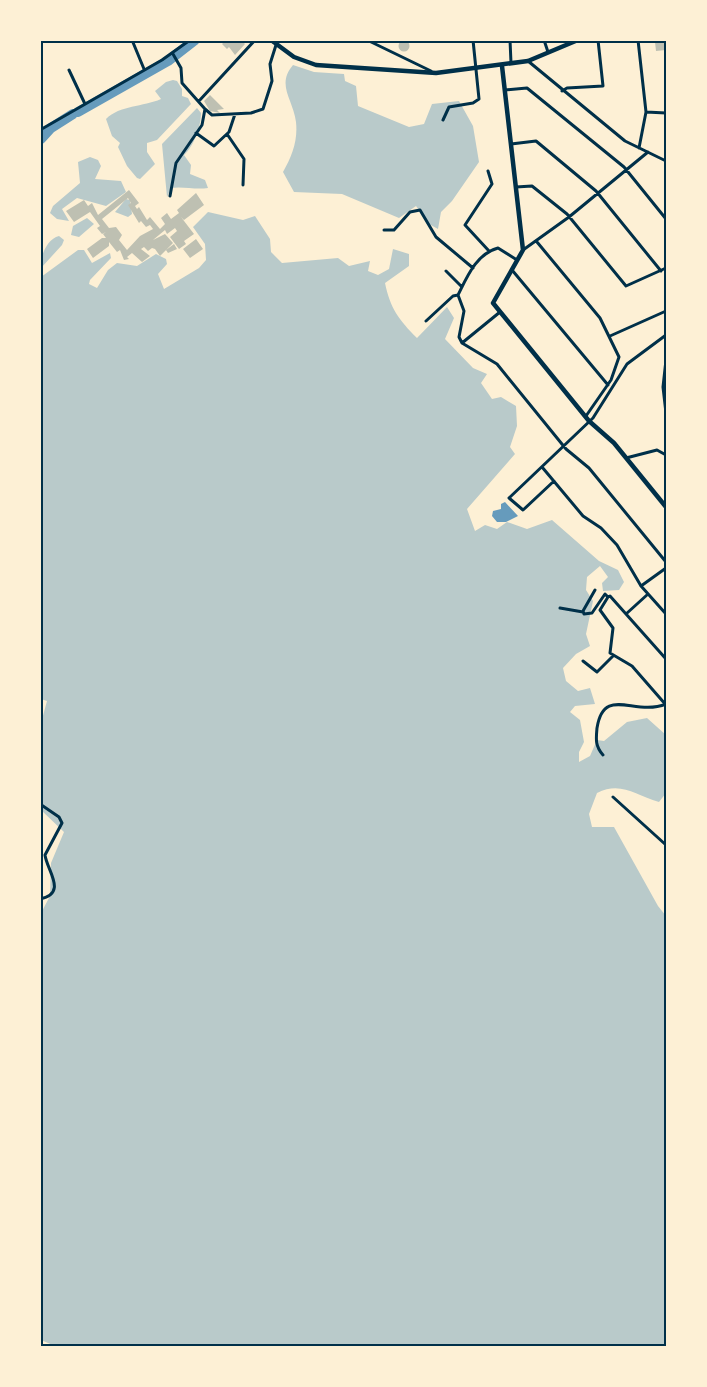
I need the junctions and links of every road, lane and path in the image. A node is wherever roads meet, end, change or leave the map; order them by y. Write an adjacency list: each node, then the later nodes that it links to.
1 (132, 40): 18 (street)
2 (190, 40): 13 (street)
3 (255, 40): 24 (street)
4 (271, 40): 12 (street)
5 (367, 40): 21 (street)
6 (473, 40): 19 (street)
7 (510, 40): 16 (street)
8 (544, 40): 14 (street)
9 (578, 40): 14 (street)
10 (598, 40): 23 (street)
11 (638, 40): 27 (street)
12 (276, 45): 21 (street); 29 (street)
13 (172, 54): 18 (street); 24 (street)
14 (548, 54): 15 (street)
15 (528, 61): 16 (street); 23 (street)
16 (511, 64): 17 (street)
17 (502, 66): 19 (street); 22 (street)
18 (144, 69): 25 (street)
19 (476, 69): 21 (street); 30 (street)
20 (69, 70): 25 (street)
21 (436, 73)
22 (505, 90): 34 (street); 38 (street)
23 (562, 90): 35 (street)
24 (198, 101): 26 (street)
25 (85, 104): 31 (street)
26 (205, 109): 29 (street); 32 (street)
27 (646, 112): 28 (street); 35 (street)
28 (666, 113)
29 (235, 114): 33 (street)
30 (443, 120)
31 (40, 130)
32 (196, 133): 33 (street); 43 (street)
33 (227, 135): 40 (street)
34 (511, 144): 41 (street); 42 (street)
35 (639, 148): 36 (street)
36 (648, 152): 37 (street); 38 (street)
37 (666, 161)
38 (626, 170): 42 (street); 45 (street)
39 (488, 171): 49 (street)
40 (243, 185)
41 (516, 187): 44 (street); 48 (street)
42 (598, 193): 44 (street); 55 (street)
43 (170, 196)
44 (569, 217): 47 (street); 55 (street)
45 (666, 219)
46 (384, 230): 51 (street)
47 (537, 242): 48 (street); 62 (street)
48 (523, 250): 50 (street)
49 (489, 251): 50 (street); 51 (street)
50 (518, 261): 53 (street)
51 (473, 268): 56 (street)
52 (666, 268): 55 (street)
53 (512, 270): 59 (street); 65 (street)
54 (446, 271): 56 (street)
55 (661, 271)
56 (462, 287): 57 (street)
57 (458, 295): 60 (street); 63 (street)
58 (666, 311): 62 (street)
59 (500, 312): 63 (street); 67 (street)
60 (426, 321)
61 (666, 335): 67 (street)
62 (610, 336): 65 (street)
63 (462, 343): 68 (street)
64 (666, 360): 66 (street)
65 (608, 385): 67 (street)
66 (666, 413)
67 (587, 419): 68 (street); 70 (street)
68 (564, 446): 71 (street); 76 (street)
69 (666, 455): 70 (street)
70 (626, 458): 74 (street)
71 (542, 467): 72 (street); 72 (street)
72 (554, 481): 78 (street)
73 (666, 496): 74 (street)
74 (661, 501): 75 (street)
75 (666, 507)
76 (666, 562)
77 (666, 568): 78 (street)
78 (641, 586): 80 (street)
79 (595, 590): 83 (street)
80 (648, 594): 84 (street); 85 (street)
81 (608, 597): 83 (street); 84 (street); 86 (street)
82 (560, 608): 83 (street)
83 (583, 612)
84 (626, 614): 87 (street)
85 (666, 614)
86 (613, 656): 88 (street); 89 (street)
87 (666, 659)
88 (583, 661)
89 (666, 705): 90 (street)
90 (603, 754)
91 (613, 797): 93 (street)
92 (40, 804): 94 (street)
93 (666, 845)
94 (40, 899)

